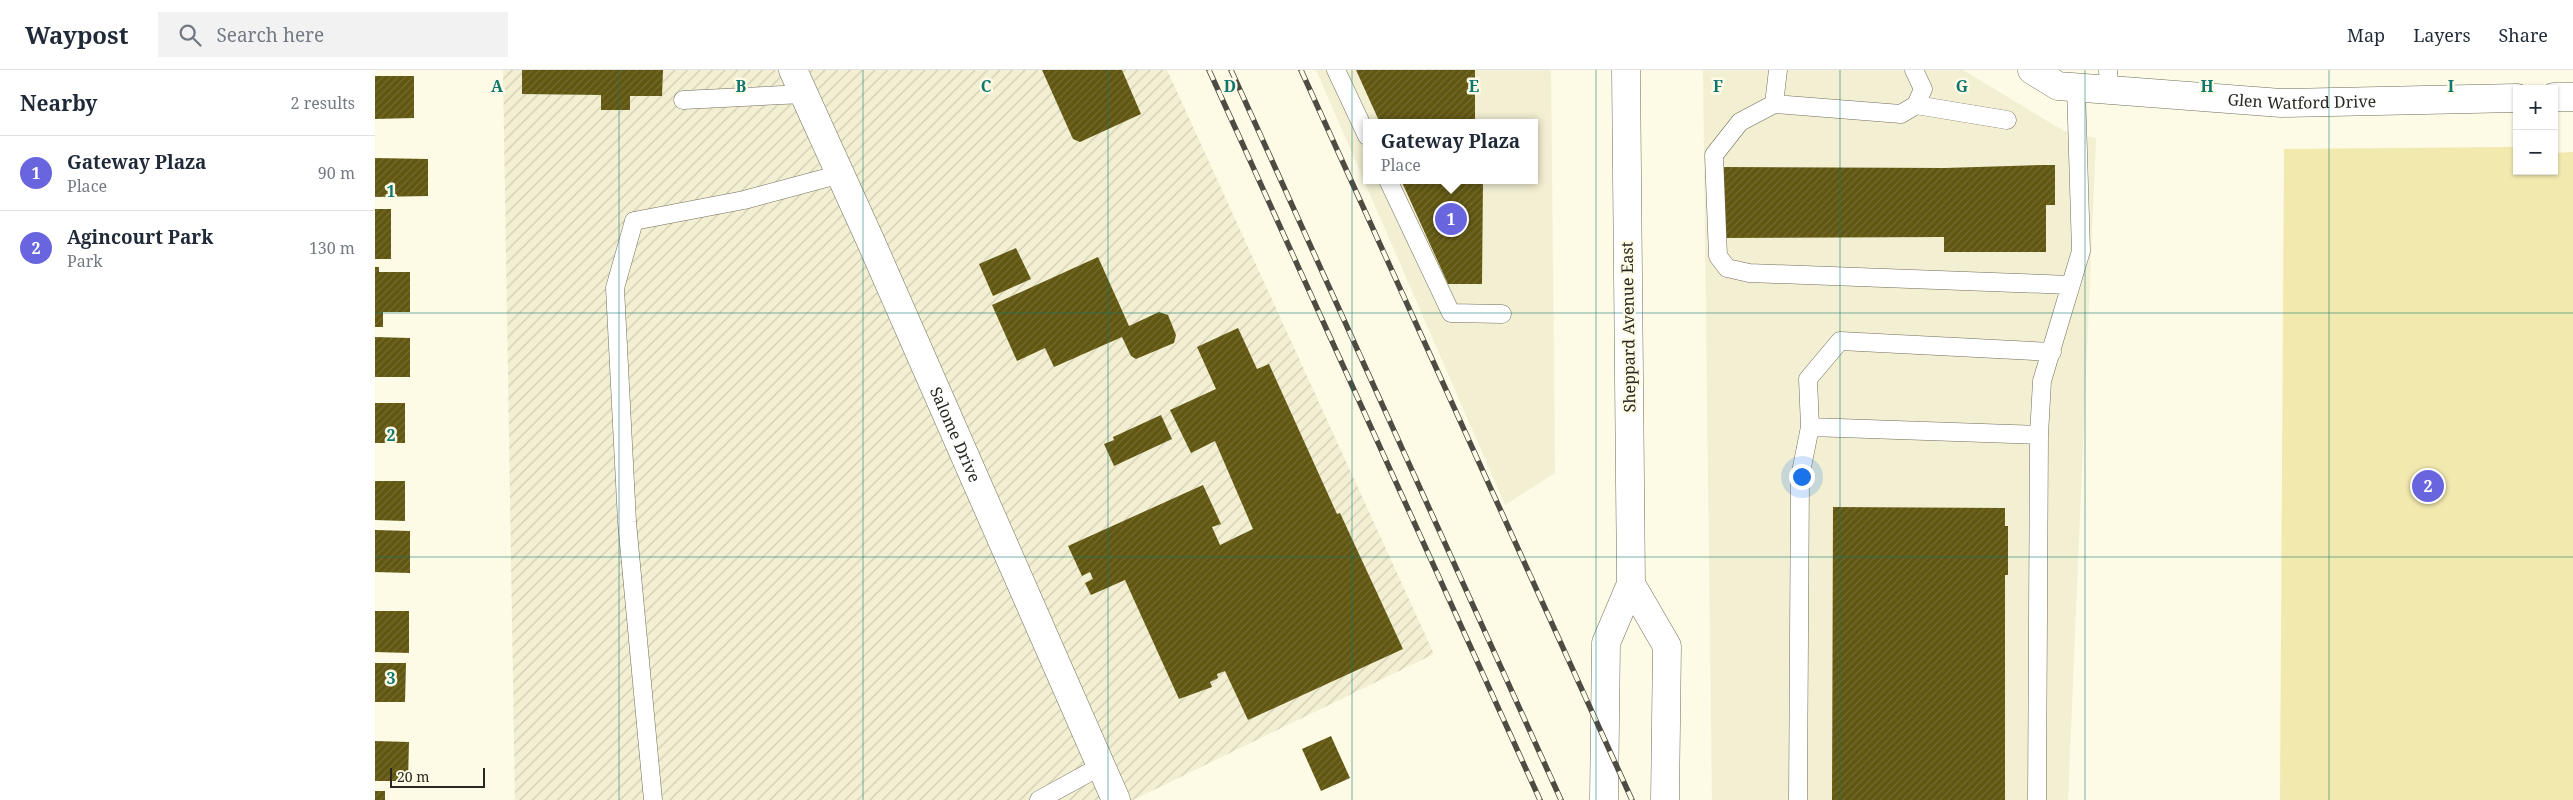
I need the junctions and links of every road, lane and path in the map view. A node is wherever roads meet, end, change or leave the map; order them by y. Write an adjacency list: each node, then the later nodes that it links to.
1 (1336, 70): 16 (lane)
2 (1626, 70): 24 (street, Sheppard Avenue East)
3 (1778, 70): 13 (lane)
4 (1914, 70): 14 (lane)
5 (2032, 70): 8 (street, Glen Watford Drive)
6 (2109, 80): 8 (street, Glen Watford Drive); 11 (street, Glen Watford Drive)
7 (798, 82): 12 (lane); 17 (street, Salome Drive)
8 (2076, 87): 19 (lane)
9 (2558, 97): 10 (street)
10 (2573, 97)
11 (2513, 98)
12 (683, 100)
13 (1774, 104): 14 (lane); 19 (lane)
14 (1915, 106): 15 (lane)
15 (2007, 120)
16 (1363, 127)
17 (841, 174): 25 (street, Salome Drive); 26 (lane)
18 (1390, 184): 20 (lane)
19 (2071, 286): 21 (lane)
20 (1502, 314)
21 (2052, 352): 22 (lane); 23 (lane)
22 (1810, 427): 23 (lane); 31 (lane)
23 (2039, 435): 32 (lane)
24 (1631, 584): 29 (street, Sheppard Avenue East); 30 (street, Sheppard Avenue East)
25 (1099, 766): 27 (lane); 28 (street, Salome Drive)
26 (653, 800)
27 (1039, 800)
28 (1115, 800)
29 (1604, 800)
30 (1665, 800)
31 (1798, 800)
32 (2037, 800)

